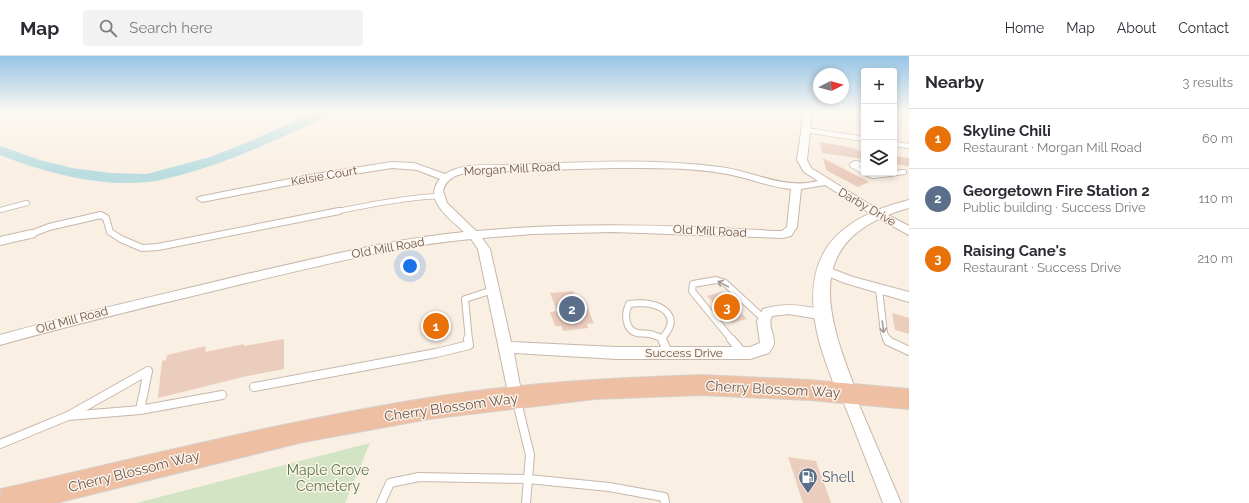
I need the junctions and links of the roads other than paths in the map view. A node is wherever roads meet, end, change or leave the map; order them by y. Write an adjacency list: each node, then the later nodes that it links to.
1 (806, 133): 12 (street, Darby Drive)
2 (824, 133): 3 (lane)
3 (861, 139)
4 (897, 144): 5 (lane)
5 (909, 146)
6 (861, 165): 8 (lane)
7 (897, 170): 9 (lane)
8 (861, 171)
9 (907, 172): 10 (lane)
10 (897, 173)
11 (446, 178): 13 (street, Morgan Mill Road); 14 (street); 15 (street, Kelsie Court)
12 (825, 182): 13 (street, Morgan Mill Road); 19 (street, Darby Drive)
13 (796, 187): 22 (street, Old Mill Road)
14 (439, 196): 21 (lane); 22 (street)
15 (202, 199)
16 (27, 203): 18 (lane)
17 (909, 204): 19 (main road)
18 (0, 210)
19 (878, 214): 20 (street, Darby Drive); 24 (main road)
20 (909, 231)
21 (31, 234): 23 (street)
22 (476, 235): 26 (street); 31 (street, Old Mill Road)
23 (0, 241)
24 (824, 270): 25 (street); 28 (main road)
25 (879, 288): 27 (street); 33 (lane, one-way to 33)
26 (493, 290): 32 (street); 36 (lane)
27 (909, 297)
28 (824, 315): 29 (street); 37 (main road)
29 (763, 318): 35 (street, Success Drive); 35 (lane, one-way to 35)
30 (662, 338): 30 (lane); 34 (lane)
31 (0, 340)
32 (506, 347): 34 (street, Success Drive); 39 (street)
33 (909, 351)
34 (668, 353): 35 (street, Success Drive)
35 (743, 353)
36 (254, 387)
37 (847, 393): 39 (highway, Cherry Blossom Way); 40 (highway, Cherry Blossom Way); 49 (street)
38 (222, 395): 41 (lane)
39 (515, 397): 44 (lane); 45 (highway, Cherry Blossom Way)
40 (909, 399)
41 (140, 410): 42 (lane); 42 (lane)
42 (68, 416): 43 (lane)
43 (0, 444)
44 (528, 479): 46 (lane); 47 (lane); 48 (lane)
45 (1, 503)
46 (381, 503)
47 (526, 503)
48 (665, 503)
49 (892, 503)

